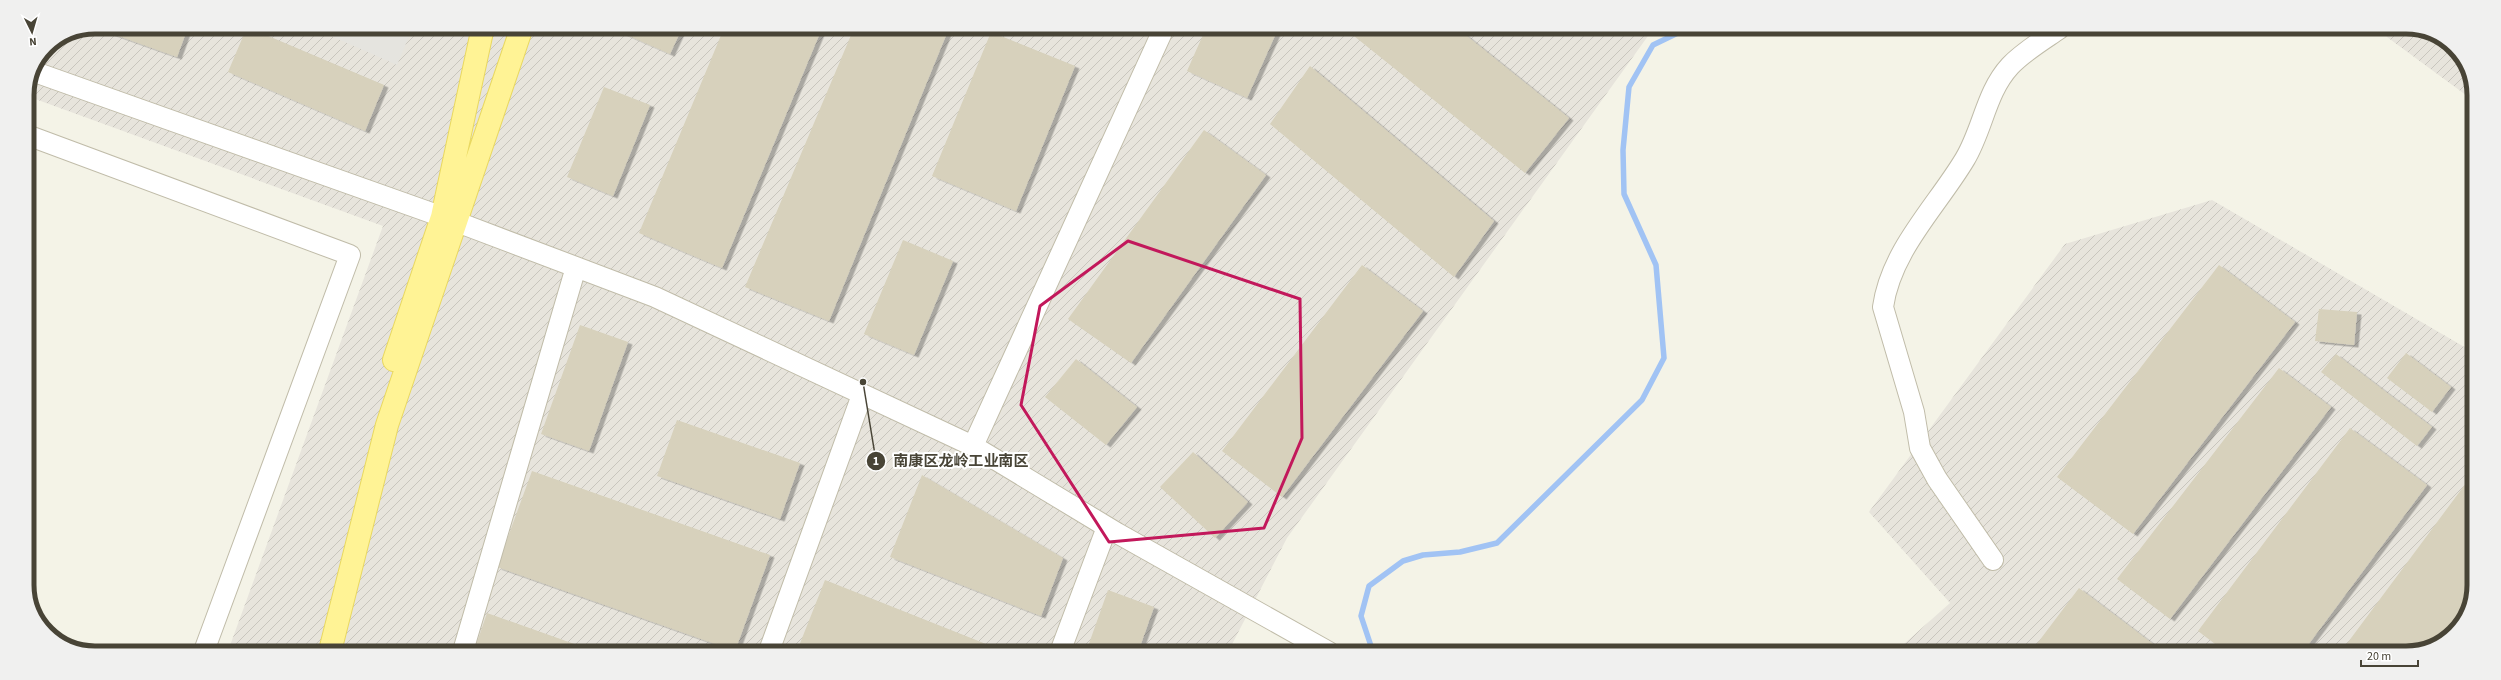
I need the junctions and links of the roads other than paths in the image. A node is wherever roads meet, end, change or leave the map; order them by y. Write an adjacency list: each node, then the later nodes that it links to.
1 (482, 34): 7 (main road)
2 (519, 34): 7 (main road)
3 (1161, 34): 10 (street)
4 (2052, 34): 12 (street)
5 (39, 73): 7 (street)
6 (34, 138): 13 (street)
7 (449, 220): 8 (street); 14 (main road); 15 (main road)
8 (576, 267): 9 (street); 16 (street)
9 (862, 395): 10 (street); 17 (street)
10 (973, 446): 11 (street)
11 (1107, 527): 18 (street); 19 (street)
12 (1992, 560)
13 (206, 646)
14 (317, 646)
15 (331, 646)
16 (464, 646)
17 (771, 646)
18 (1062, 646)
19 (1318, 646)

